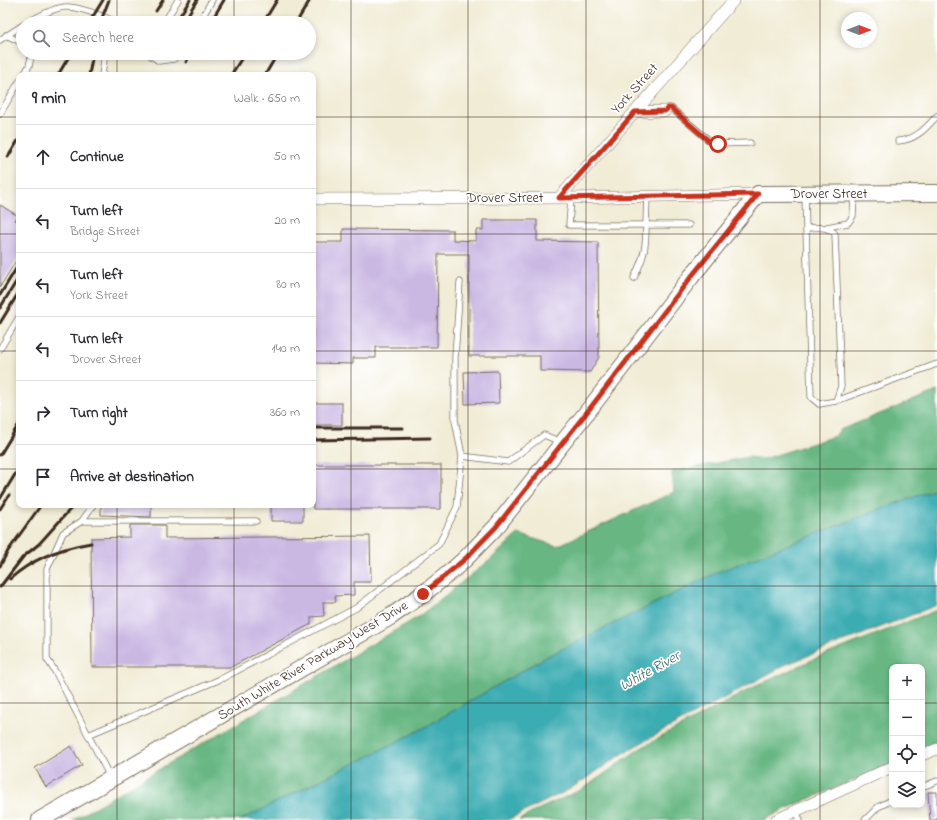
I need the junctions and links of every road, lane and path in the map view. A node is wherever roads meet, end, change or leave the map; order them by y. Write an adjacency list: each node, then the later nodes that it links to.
1 (178, 0): 6 (lane)
2 (212, 0): 7 (lane)
3 (734, 0): 18 (street, York Street)
4 (40, 16): 5 (lane)
5 (101, 16)
6 (168, 16)
7 (202, 16)
8 (16, 30): 9 (lane)
9 (6, 35): 10 (lane); 11 (lane)
10 (0, 40)
11 (16, 40)
12 (30, 60): 14 (lane)
13 (104, 60): 15 (lane)
14 (26, 72)
15 (102, 72)
16 (16, 87): 19 (lane)
17 (665, 111): 18 (street); 22 (lane)
18 (635, 112): 28 (street, York Street)
19 (0, 114)
20 (937, 116): 21 (lane)
21 (898, 141)
22 (750, 143)
23 (937, 193): 26 (street, Drover Street)
24 (758, 194): 25 (street, Drover Street); 27 (street, Drover Street); 40 (street, South White River Parkway West Drive)
25 (805, 194): 26 (street, Drover Street); 33 (lane)
26 (854, 194): 32 (lane)
27 (647, 196): 28 (street, Drover Street); 30 (lane)
28 (565, 198): 29 (street, Drover Street); 30 (lane)
29 (316, 199)
30 (646, 225): 31 (lane); 34 (lane)
31 (690, 225)
32 (825, 227): 33 (lane); 39 (lane)
33 (806, 228): 39 (lane)
34 (634, 278)
35 (460, 282): 41 (lane)
36 (16, 322): 37 (lane)
37 (0, 349)
38 (937, 364): 39 (lane)
39 (836, 401)
40 (563, 443): 41 (lane); 49 (street, South White River Parkway West Drive)
41 (462, 456): 45 (lane)
42 (91, 508): 43 (lane)
43 (82, 521): 44 (lane); 45 (lane)
44 (256, 521)
45 (88, 735): 49 (lane)
46 (937, 749): 47 (street)
47 (925, 754)
48 (889, 769): 53 (street)
49 (111, 779): 54 (street, South White River Parkway West Drive)
50 (937, 781): 51 (lane)
51 (925, 786)
52 (889, 801): 56 (lane)
53 (798, 815): 55 (street)
54 (40, 820)
55 (776, 820)
56 (865, 820)

